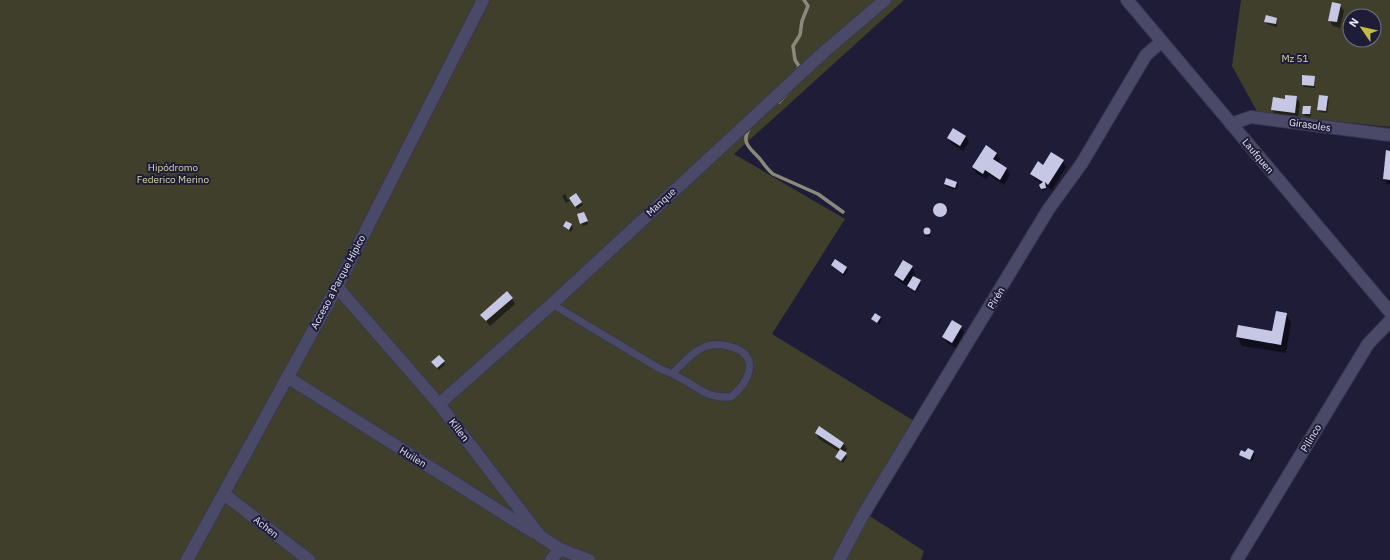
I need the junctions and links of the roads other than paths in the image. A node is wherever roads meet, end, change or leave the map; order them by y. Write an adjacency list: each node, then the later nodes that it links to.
1 (483, 0): 7 (street, Acceso a Parque Hípico)
2 (885, 0): 8 (street, Manque)
3 (1127, 0): 4 (street, Laufquen)
4 (1161, 42): 5 (street, Laufquen); 21 (street, Pirén)
5 (1231, 124): 6 (street, Girasoles); 9 (street, Laufquen)
6 (1390, 135)
7 (336, 287): 12 (street, Acceso a Parque Hípico); 13 (street, Killen)
8 (552, 304): 11 (lane); 13 (street, Manque)
9 (1390, 312)
10 (1390, 321): 22 (street, Pilinco)
11 (673, 373): 11 (lane)
12 (287, 377): 14 (street, Acceso a Parque Hípico); 15 (street, Huilen)
13 (439, 404): 15 (street, Killen)
14 (224, 494): 17 (street, Acceso a Parque Hípico); 18 (street, Achen)
15 (540, 536): 16 (street, Killen)
16 (560, 548): 19 (street); 20 (street, Killen)
17 (187, 560)
18 (309, 560)
19 (551, 560)
20 (588, 560)
21 (839, 560)
22 (1237, 560)

